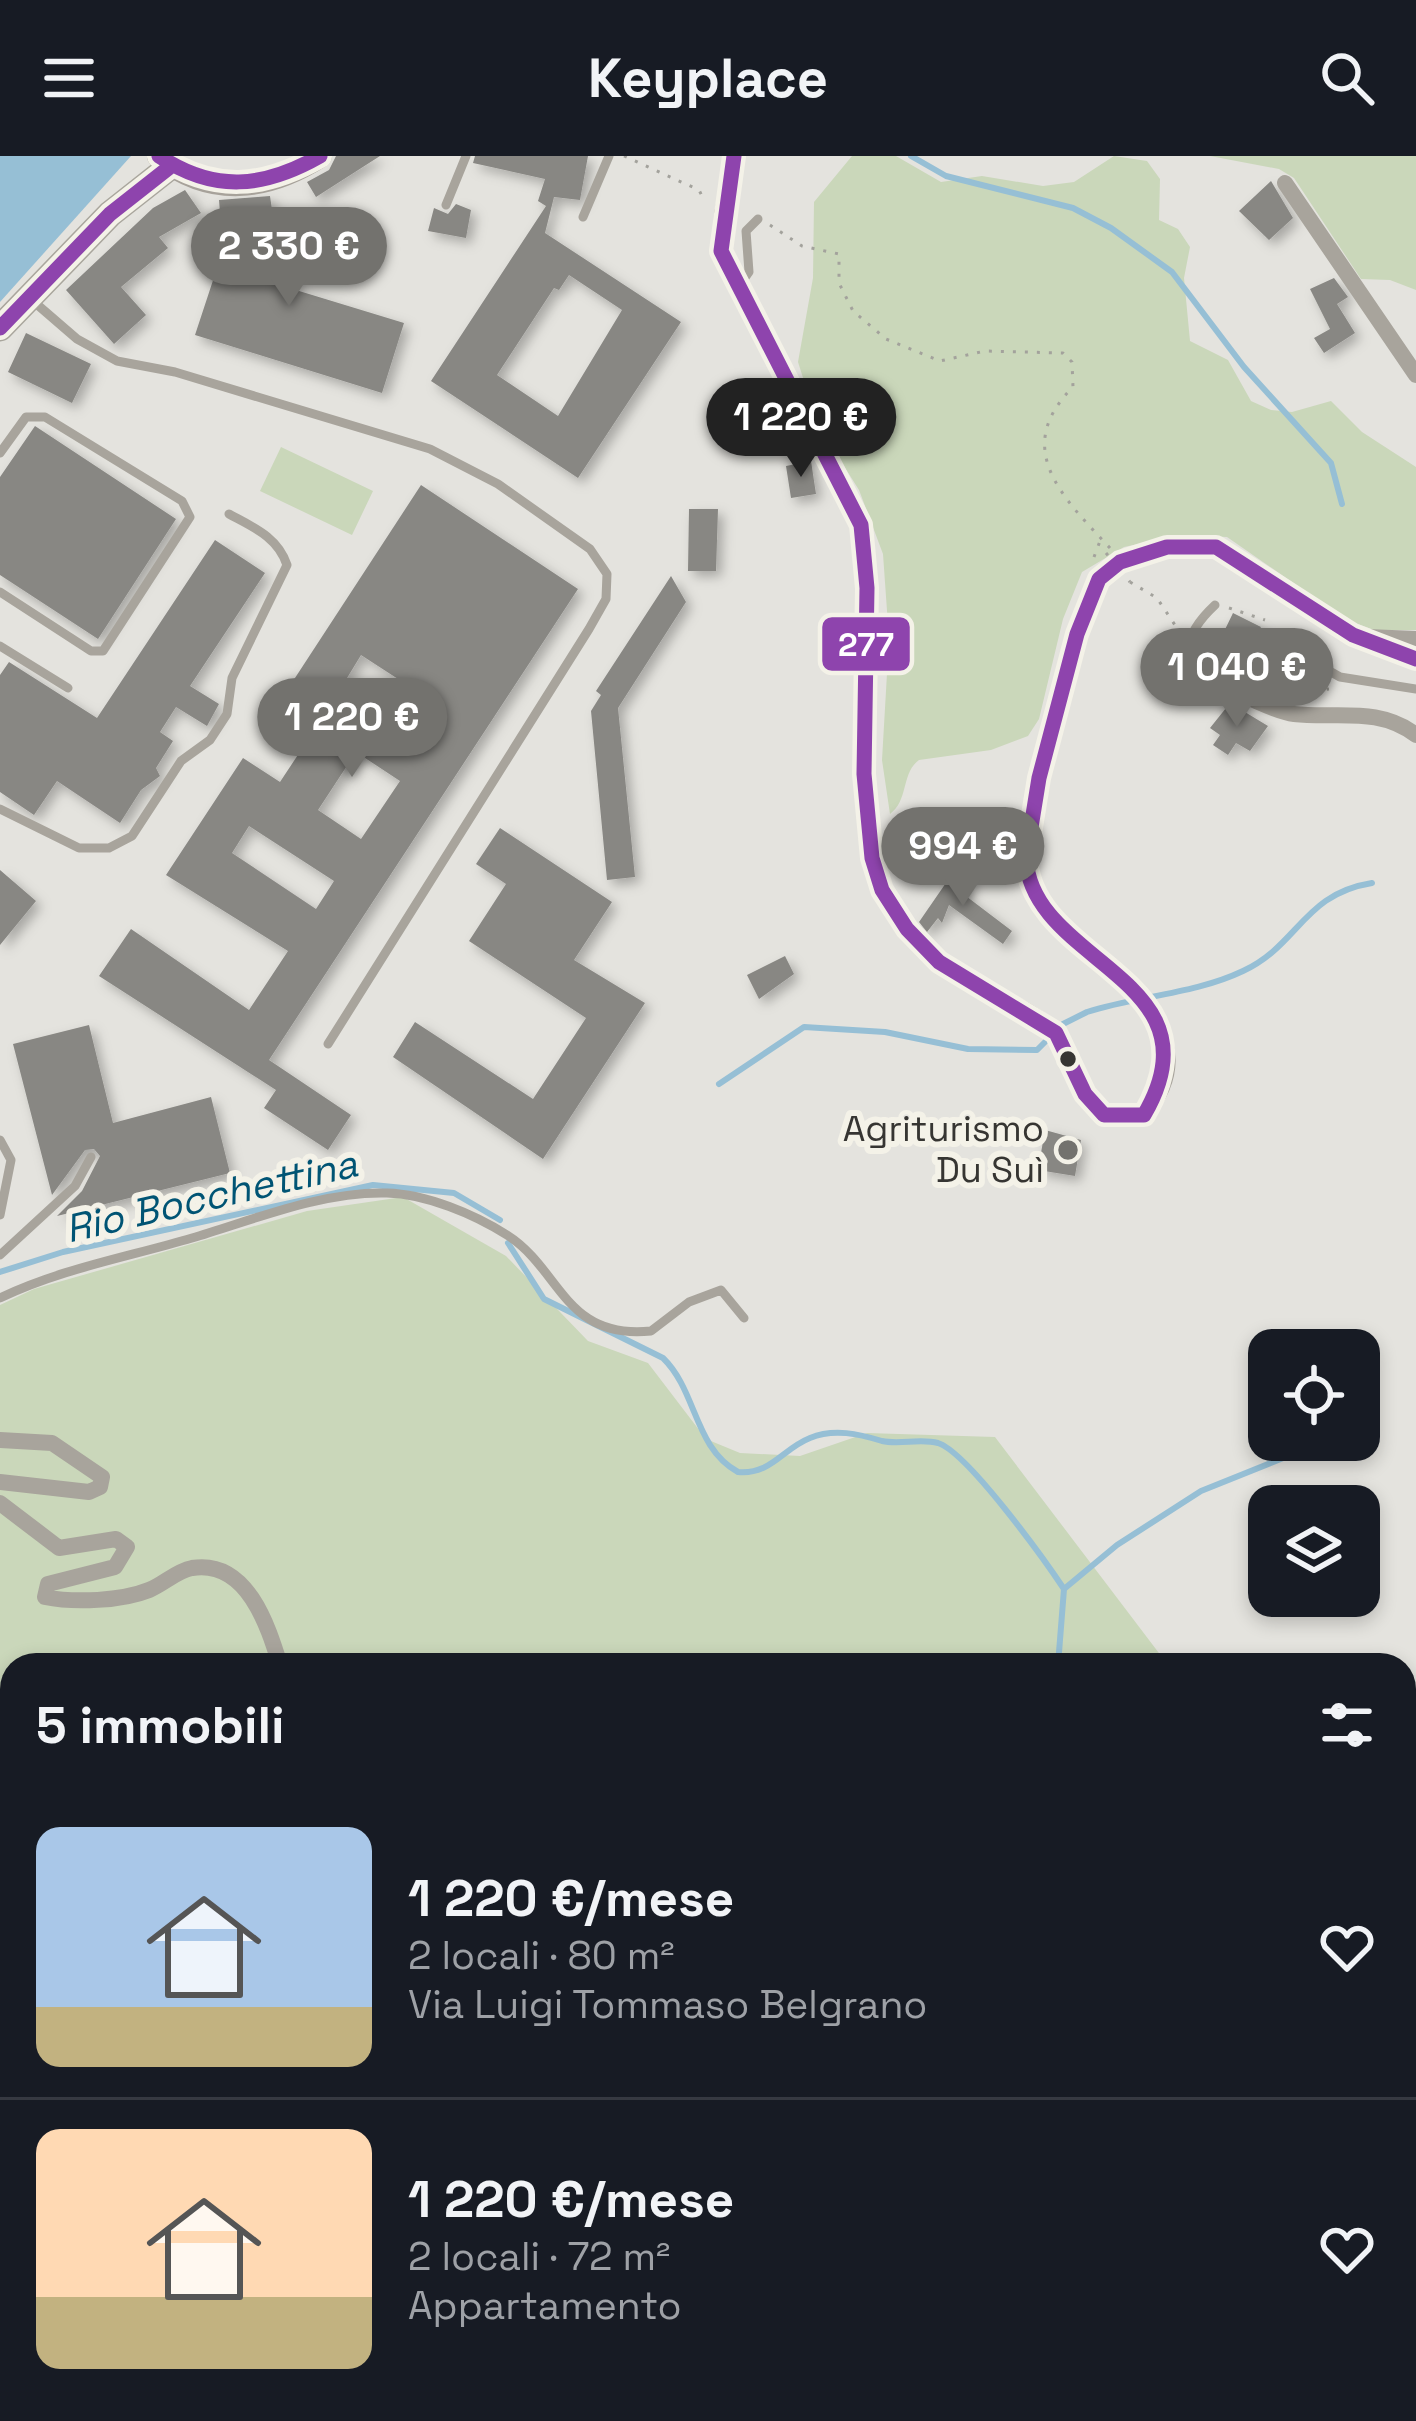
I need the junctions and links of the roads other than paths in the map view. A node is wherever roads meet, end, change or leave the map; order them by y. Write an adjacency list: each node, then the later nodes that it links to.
1 (320, 156): 5 (main road)
2 (466, 156): 7 (lane)
3 (609, 156): 8 (lane)
4 (734, 156): 10 (street)
5 (165, 161): 11 (main road)
6 (1285, 183): 13 (street)
7 (446, 205)
8 (583, 217)
9 (758, 219): 10 (lane)
10 (737, 289): 18 (street)
11 (29, 298): 12 (main road); 28 (lane)
12 (0, 328)
13 (1416, 375)
14 (0, 452): 16 (lane)
15 (229, 514): 27 (lane)
16 (0, 592)
17 (1212, 608): 25 (lane)
18 (1348, 634): 20 (street); 22 (street)
19 (1272, 639): 24 (lane)
20 (1416, 640)
21 (0, 646): 23 (lane)
22 (1416, 659)
23 (68, 688)
24 (1416, 689)
25 (1239, 694): 26 (street)
26 (1416, 735)
27 (0, 809)
28 (328, 1044)
29 (0, 1140): 31 (lane)
30 (91, 1157): 32 (lane)
31 (0, 1214)
32 (0, 1255)
33 (0, 1298): 34 (lane)
34 (744, 1318)
35 (0, 1440): 36 (street)
36 (0, 1482)
37 (0, 1503): 38 (street)
38 (276, 1653)

